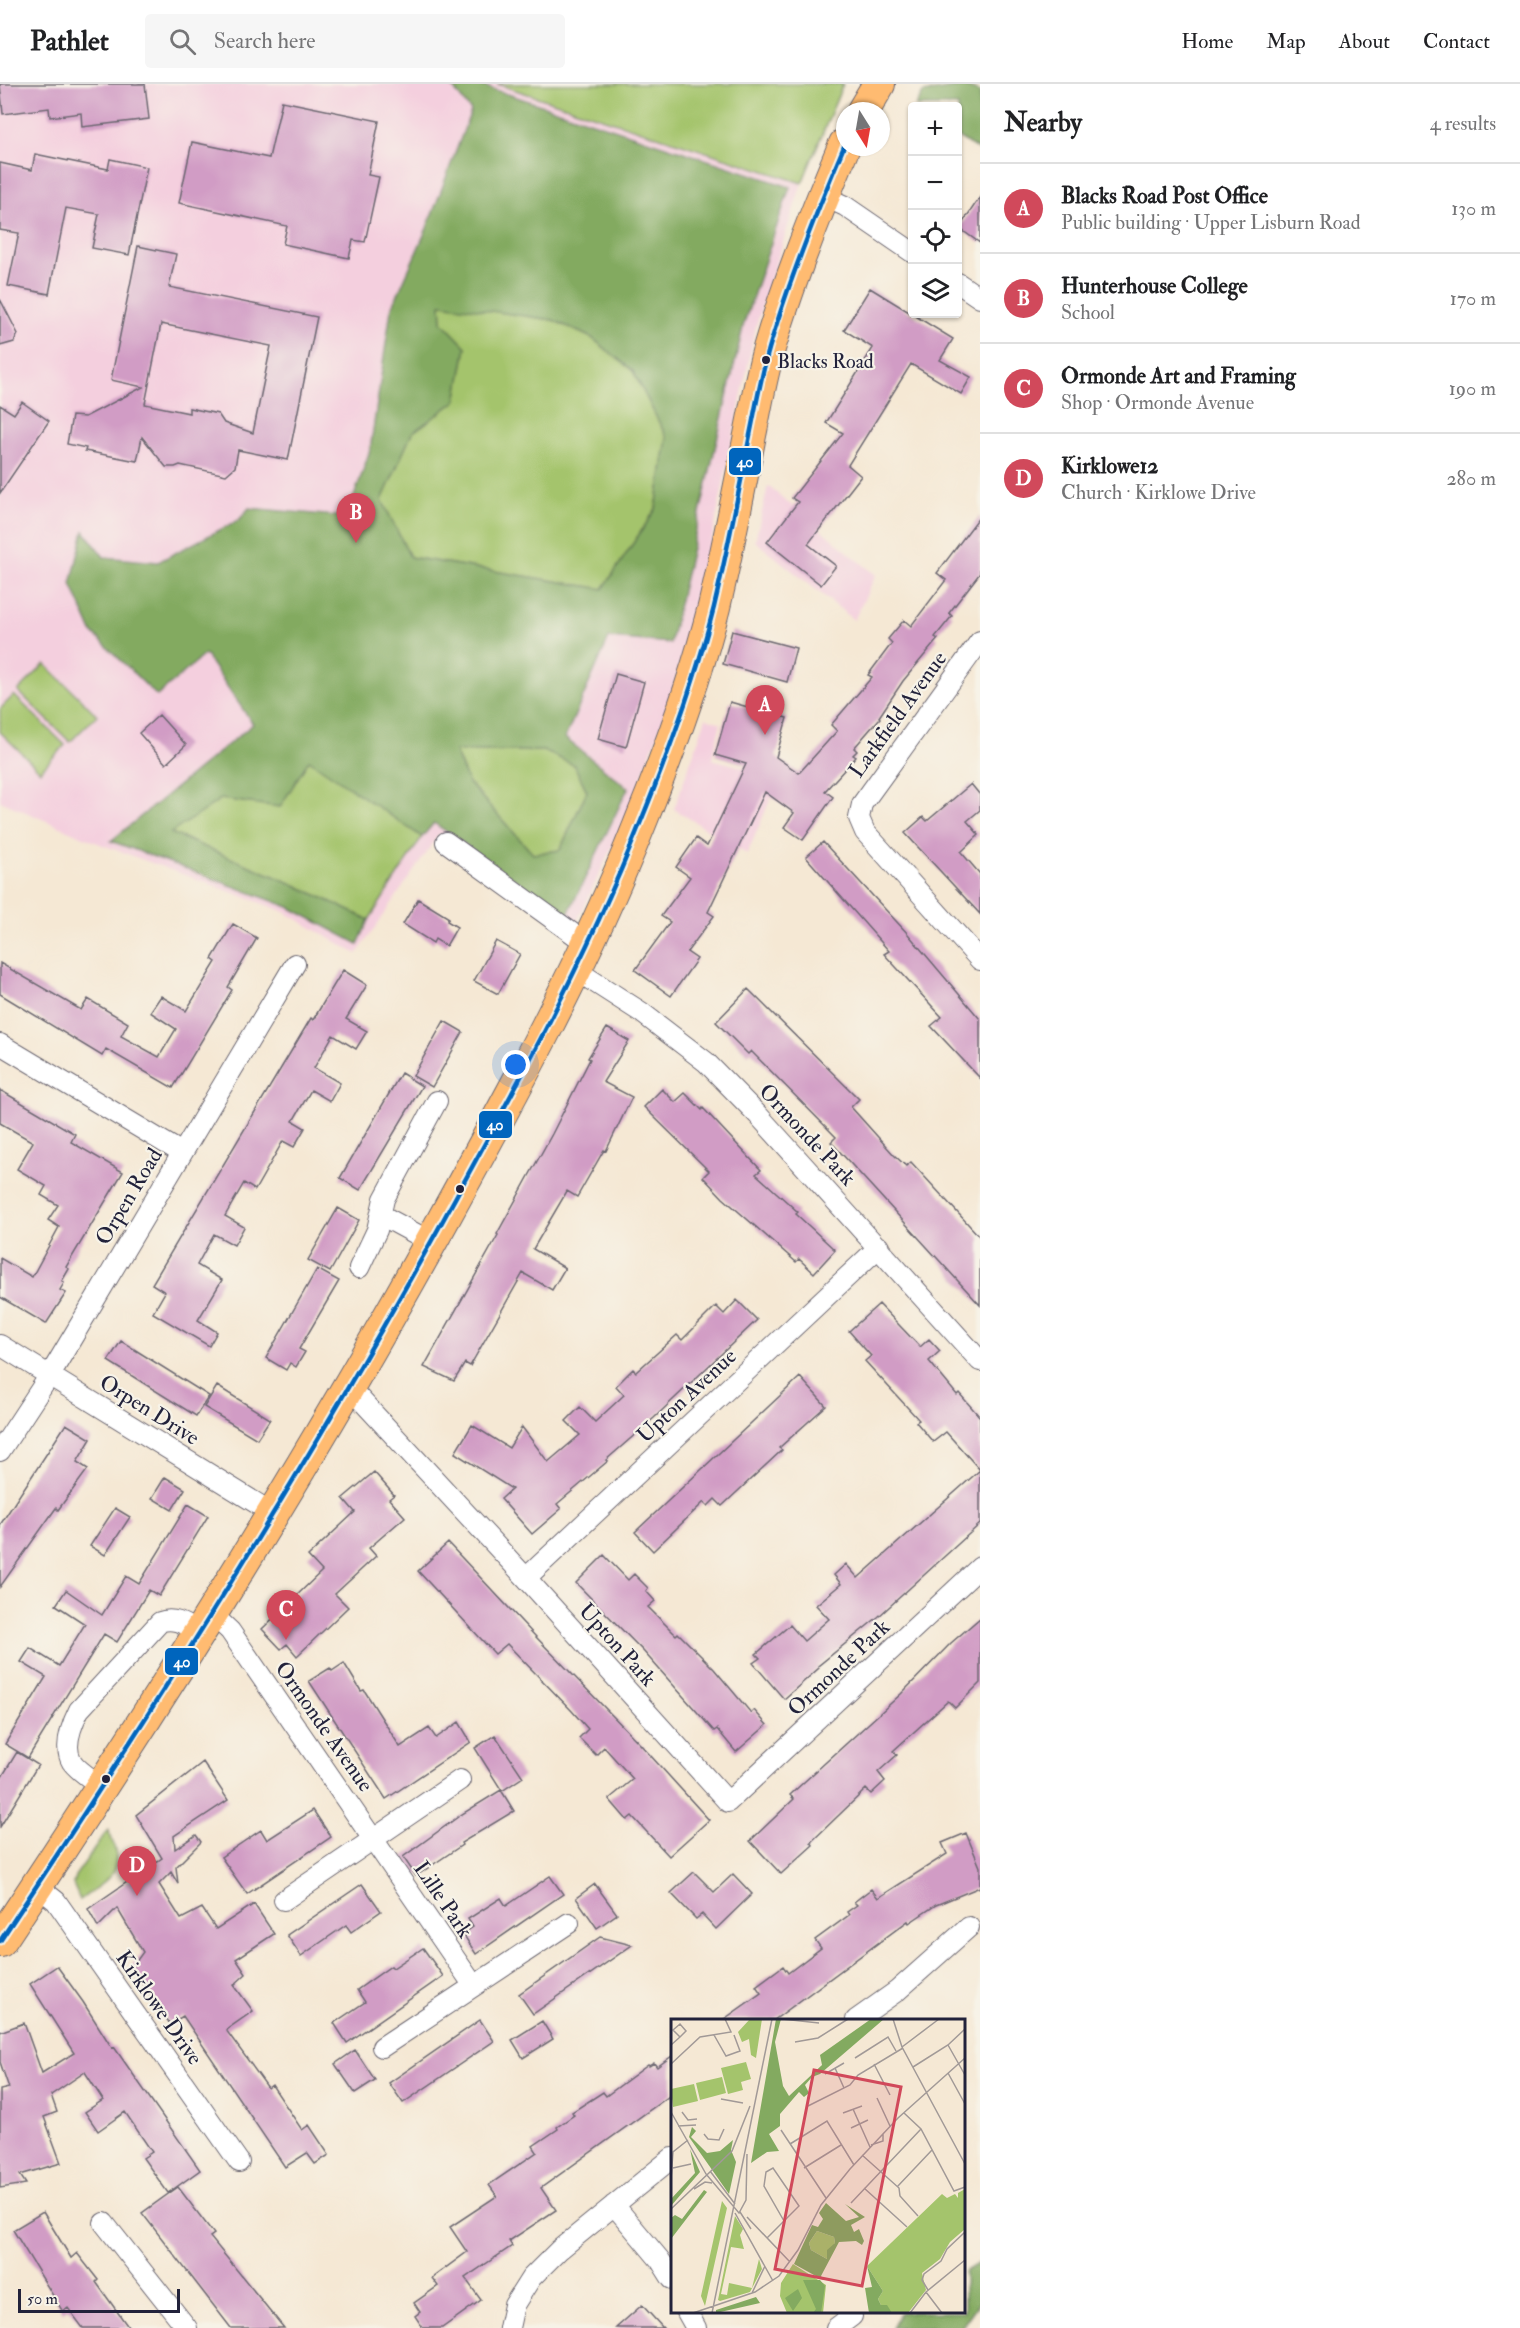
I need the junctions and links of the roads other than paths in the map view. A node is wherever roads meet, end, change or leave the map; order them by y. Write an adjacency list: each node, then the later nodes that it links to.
1 (879, 84): 2 (main road)
2 (868, 102)
3 (840, 156): 4 (main road)
4 (823, 196): 5 (street); 10 (main road)
5 (908, 249)
6 (962, 286): 7 (street)
7 (980, 298)
8 (980, 641): 11 (street, Larkfield Avenue)
9 (446, 842): 10 (street, Ormonde Park)
10 (580, 956): 17 (main road); 18 (street, Ormonde Park)
11 (980, 960)
12 (295, 963): 15 (street, Orpen Road)
13 (0, 1044): 15 (street)
14 (437, 1101): 16 (street)
15 (182, 1153): 22 (street, Orpen Road)
16 (381, 1215): 17 (street); 19 (street)
17 (431, 1242): 23 (main road)
18 (879, 1247): 21 (street, Ormonde Park); 27 (street, Upton Avenue)
19 (358, 1268)
20 (0, 1345): 22 (street, Orpen Drive)
21 (980, 1361)
22 (50, 1375): 24 (street, Orpen Road); 25 (street, Orpen Drive)
23 (349, 1387): 25 (main road); 27 (street, Upton Park)
24 (0, 1451)
25 (274, 1514): 28 (main road)
26 (980, 1567): 31 (street, Ormonde Park)
27 (526, 1578): 31 (street, Upton Park)
28 (206, 1624): 30 (main road); 30 (street, Ormonde Avenue); 32 (street, Ormonde Avenue)
29 (460, 1780): 32 (street)
30 (103, 1788): 33 (main road)
31 (728, 1802)
32 (374, 1839): 34 (street); 38 (street, Lille Park)
33 (37, 1886): 37 (main road); 42 (street, Kirklowe Drive)
34 (284, 1900)
35 (569, 1923): 38 (street)
36 (969, 1926): 39 (street)
37 (0, 1941)
38 (474, 1986): 40 (street)
39 (857, 2019)
40 (382, 2047)
41 (671, 2159): 43 (street)
42 (239, 2162)
43 (614, 2205): 45 (street); 48 (street)
44 (104, 2223): 47 (street)
45 (671, 2277)
46 (688, 2313): 49 (street)
47 (187, 2328)
48 (509, 2328)
49 (696, 2328)

